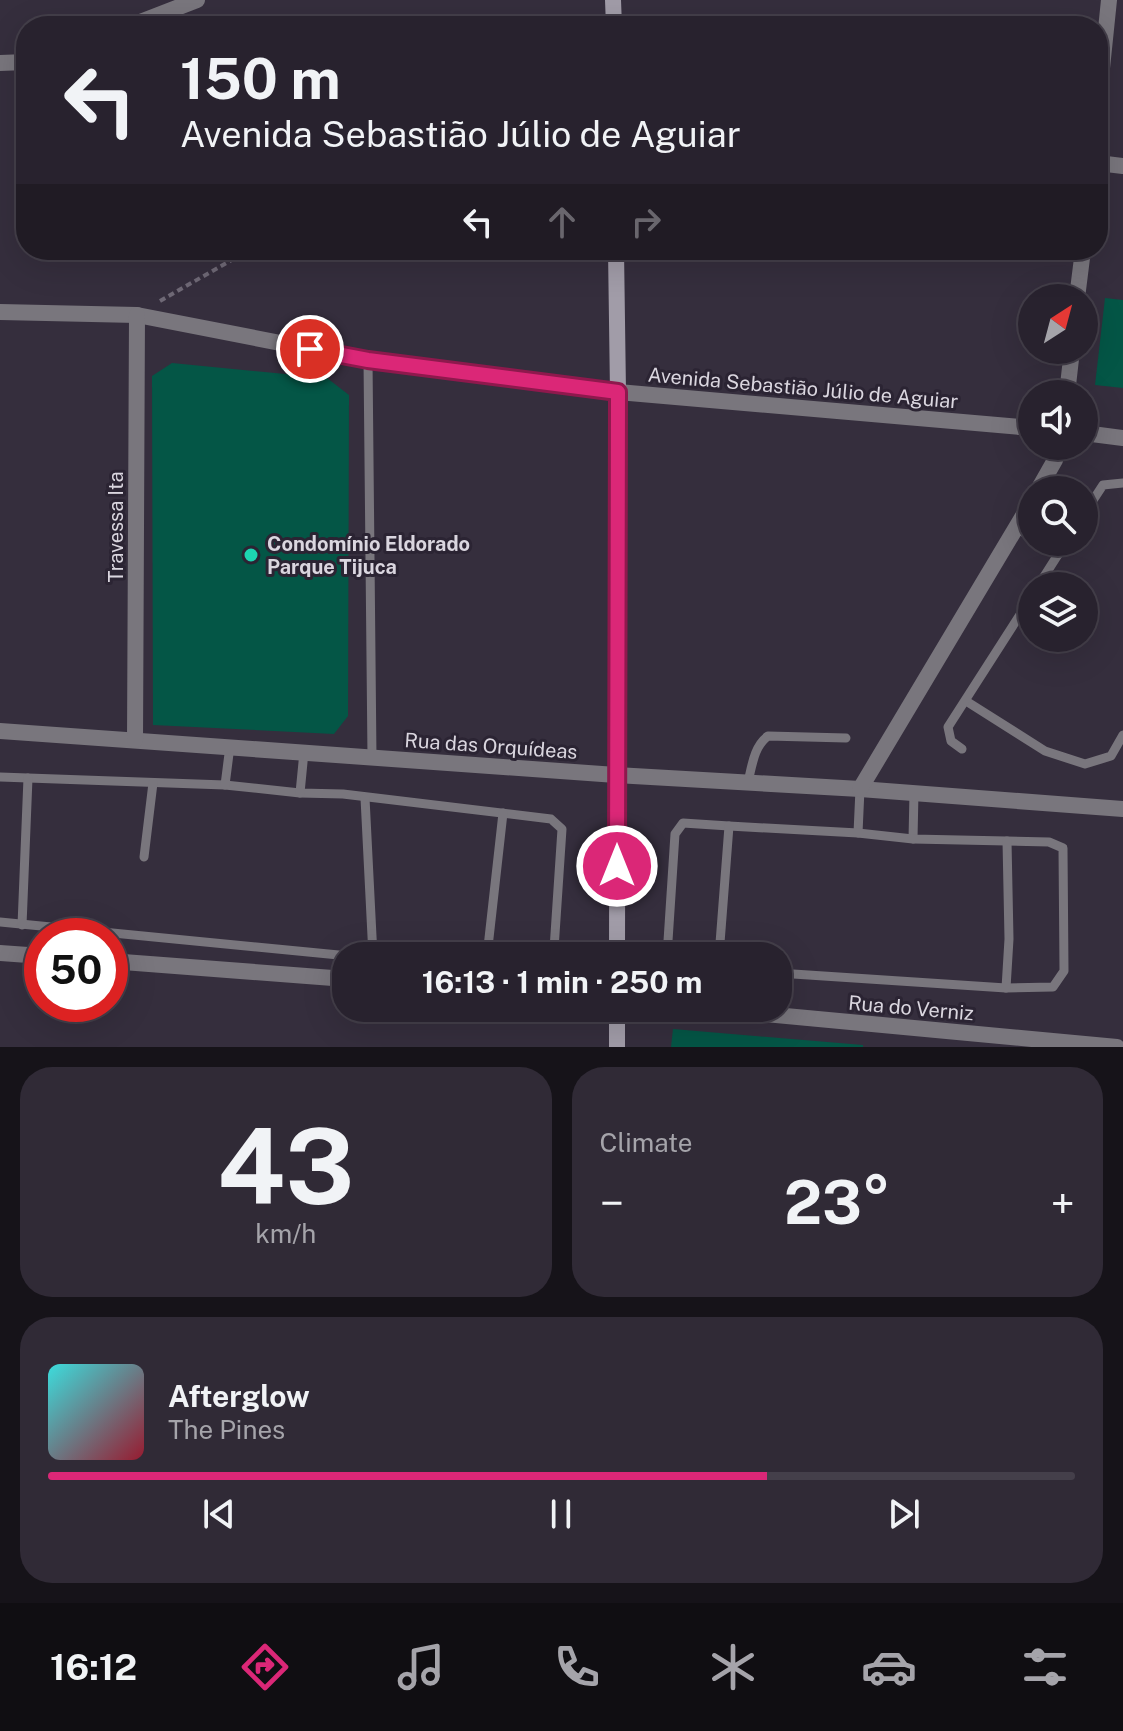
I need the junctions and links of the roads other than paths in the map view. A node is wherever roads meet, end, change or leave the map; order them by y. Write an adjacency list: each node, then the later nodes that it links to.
1 (197, 0): 2 (street)
2 (156, 16)
3 (616, 260): 9 (main road)
4 (1082, 260): 5 (street)
5 (1079, 284)
6 (0, 312): 7 (street, Avenida Sebastião Júlio de Aguiar)
7 (137, 315): 8 (street, Avenida Sebastião Júlio de Aguiar); 21 (street, Travessa Ita)
8 (368, 360): 9 (street, Avenida Sebastião Júlio de Aguiar); 25 (lane)
9 (618, 392): 10 (street, Avenida Sebastião Júlio de Aguiar); 26 (main road)
10 (1018, 427)
11 (1098, 435): 12 (street)
12 (1123, 438)
13 (1123, 483): 14 (lane)
14 (1098, 493)
15 (1017, 528): 32 (street)
16 (1018, 618): 17 (lane)
17 (966, 701): 19 (lane); 23 (lane)
18 (0, 731): 21 (street, Rua das Orquídeas)
19 (1123, 735)
20 (846, 738): 29 (lane)
21 (135, 740): 22 (street, Rua das Orquídeas)
22 (230, 746): 24 (street, Rua das Orquídeas); 31 (lane)
23 (962, 749)
24 (304, 752): 25 (street, Rua das Orquídeas); 33 (lane)
25 (372, 757): 26 (street, Rua das Orquídeas)
26 (616, 775): 29 (street, Rua das Orquídeas); 48 (main road)
27 (0, 777): 28 (lane)
28 (28, 778): 30 (lane); 44 (lane)
29 (748, 782): 32 (street, Rua das Orquídeas)
30 (153, 783): 31 (lane); 42 (lane)
31 (225, 785): 33 (lane)
32 (860, 789): 34 (street, Rua das Orquídeas); 39 (lane)
33 (300, 793): 35 (lane)
34 (914, 793): 36 (street, Rua das Orquídeas); 40 (lane)
35 (365, 798): 37 (lane); 45 (lane)
36 (1123, 809)
37 (503, 813): 46 (lane); 47 (lane)
38 (729, 826): 39 (lane); 49 (lane); 50 (lane)
39 (858, 833): 40 (lane)
40 (913, 839): 41 (lane)
41 (1007, 841): 57 (lane); 57 (lane)
42 (144, 857)
43 (0, 922): 44 (lane)
44 (22, 925): 52 (lane)
45 (372, 942)
46 (489, 942)
47 (554, 942)
48 (617, 942)
49 (668, 942)
50 (720, 942)
51 (0, 953): 53 (street)
52 (332, 954)
53 (24, 955)
54 (128, 962): 56 (street)
55 (792, 974): 57 (lane)
56 (332, 978)
57 (1006, 988)
58 (792, 1017): 61 (street, Rua do Verniz)
59 (617, 1022): 60 (main road)
60 (617, 1047)
61 (1117, 1047)

